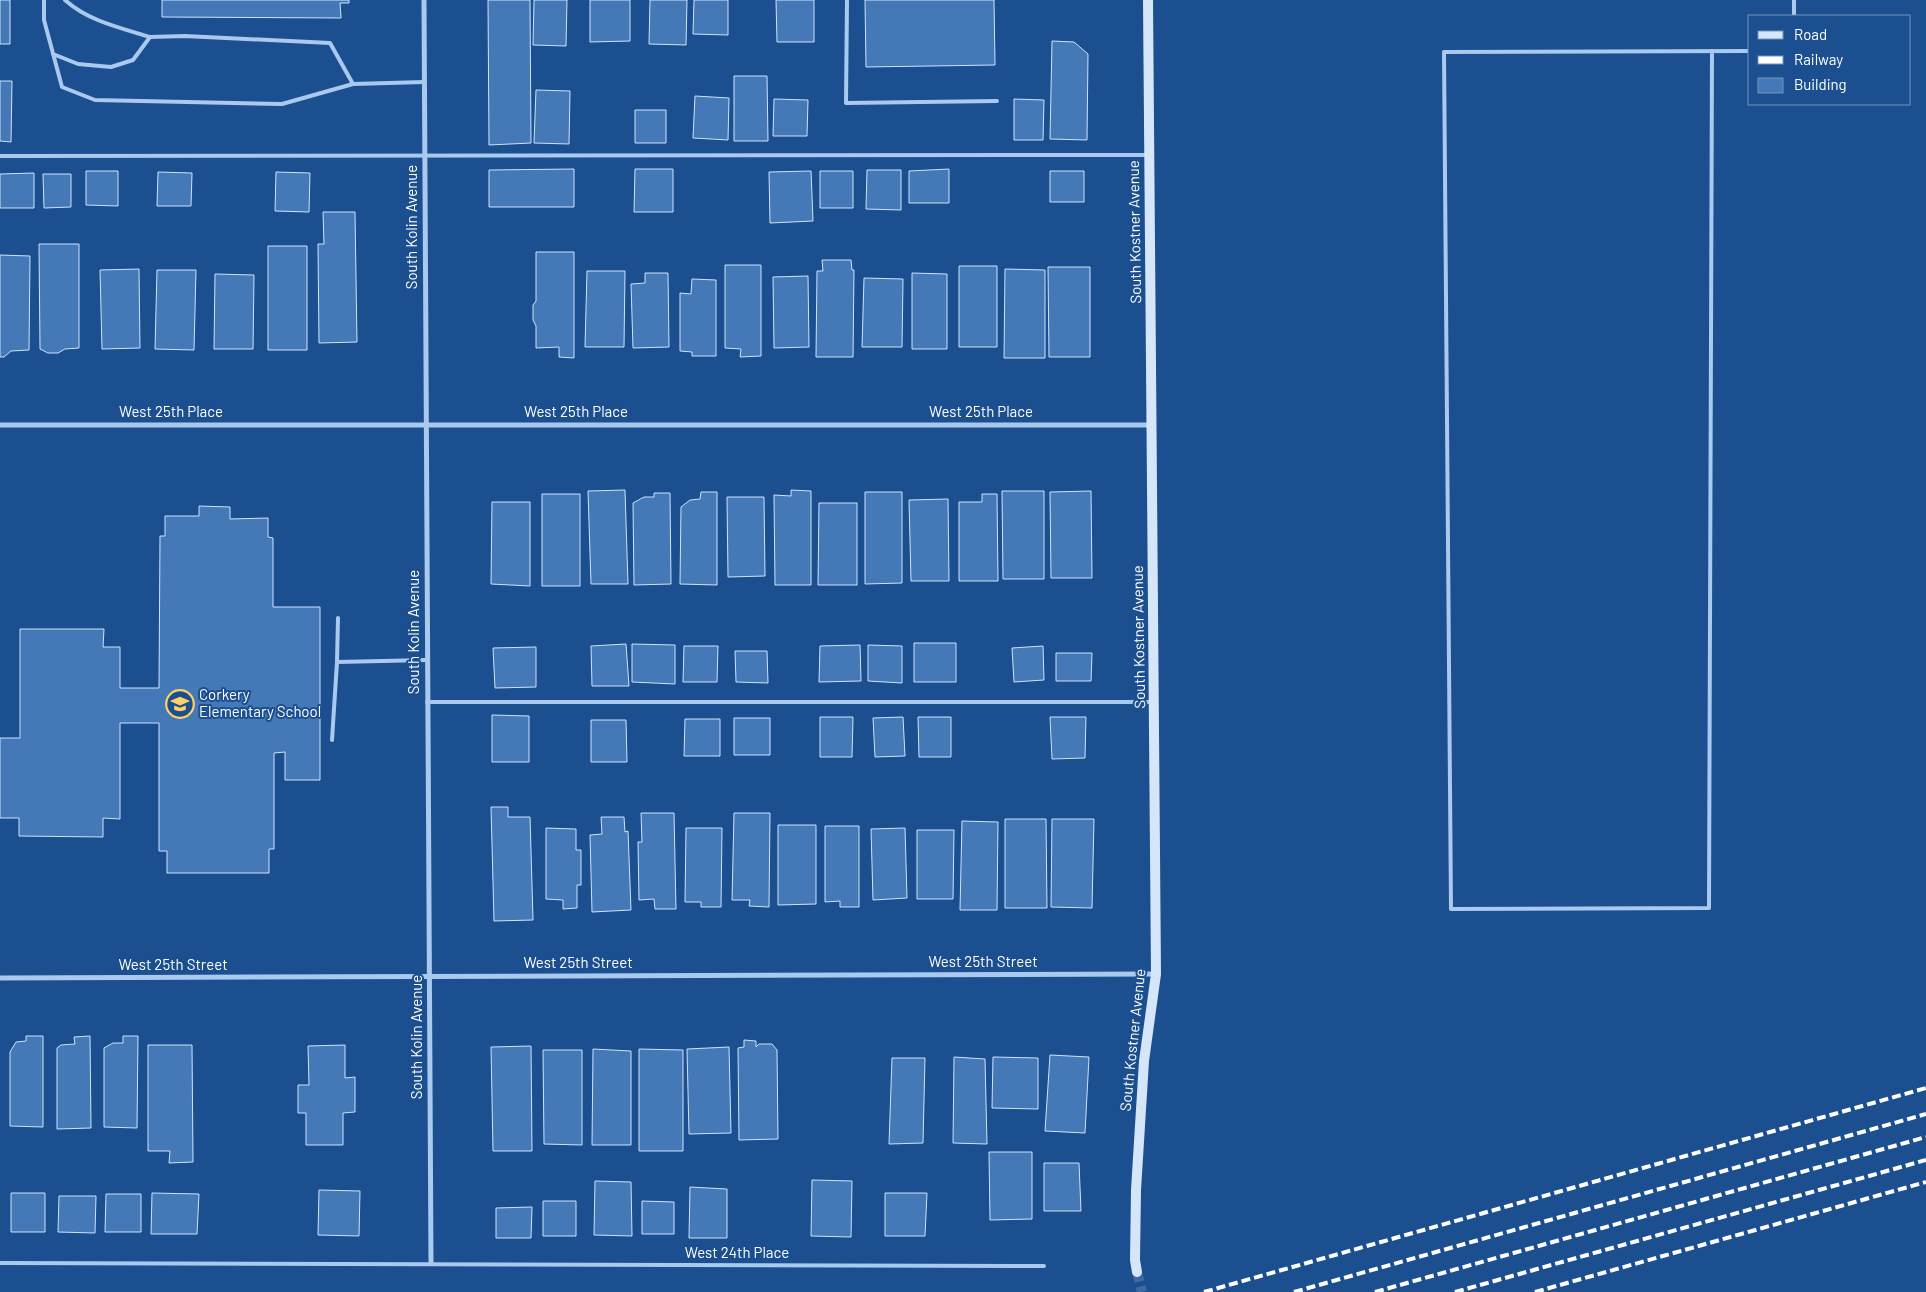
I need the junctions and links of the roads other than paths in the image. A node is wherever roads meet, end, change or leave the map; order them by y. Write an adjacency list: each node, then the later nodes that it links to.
1 (44, 0): 11 (lane)
2 (65, 0): 8 (lane)
3 (424, 0): 12 (street, South Kolin Avenue)
4 (847, 0): 14 (lane)
5 (1148, 0): 15 (street, South Kostner Avenue)
6 (1794, 0): 7 (lane)
7 (1794, 15)
8 (150, 37): 11 (lane); 13 (lane)
9 (1712, 51): 9 (lane); 10 (lane)
10 (1748, 51)
11 (53, 54): 13 (lane)
12 (424, 82): 13 (lane); 17 (street, South Kolin Avenue)
13 (353, 84)
14 (997, 102)
15 (1149, 155): 17 (lane); 20 (street, South Kostner Avenue)
16 (0, 156): 17 (lane)
17 (424, 156): 18 (street, South Kolin Avenue)
18 (425, 424): 19 (street, West 25th Place); 20 (street, West 25th Place); 22 (street, South Kolin Avenue)
19 (0, 425)
20 (1152, 425): 25 (street, South Kostner Avenue)
21 (338, 618): 23 (lane)
22 (427, 660): 23 (lane); 24 (street, South Kolin Avenue)
23 (336, 662): 26 (lane)
24 (427, 702): 25 (lane); 28 (street, South Kolin Avenue)
25 (1155, 702): 27 (street, South Kostner Avenue)
26 (332, 740)
27 (1156, 974): 28 (street, West 25th Street); 33 (street, South Kostner Avenue)
28 (429, 976): 29 (street, West 25th Street); 31 (street, South Kolin Avenue)
29 (0, 978)
30 (0, 1263): 31 (lane, West 24th Place)
31 (431, 1263): 32 (lane, West 24th Place)
32 (1044, 1266)
33 (1137, 1272)

